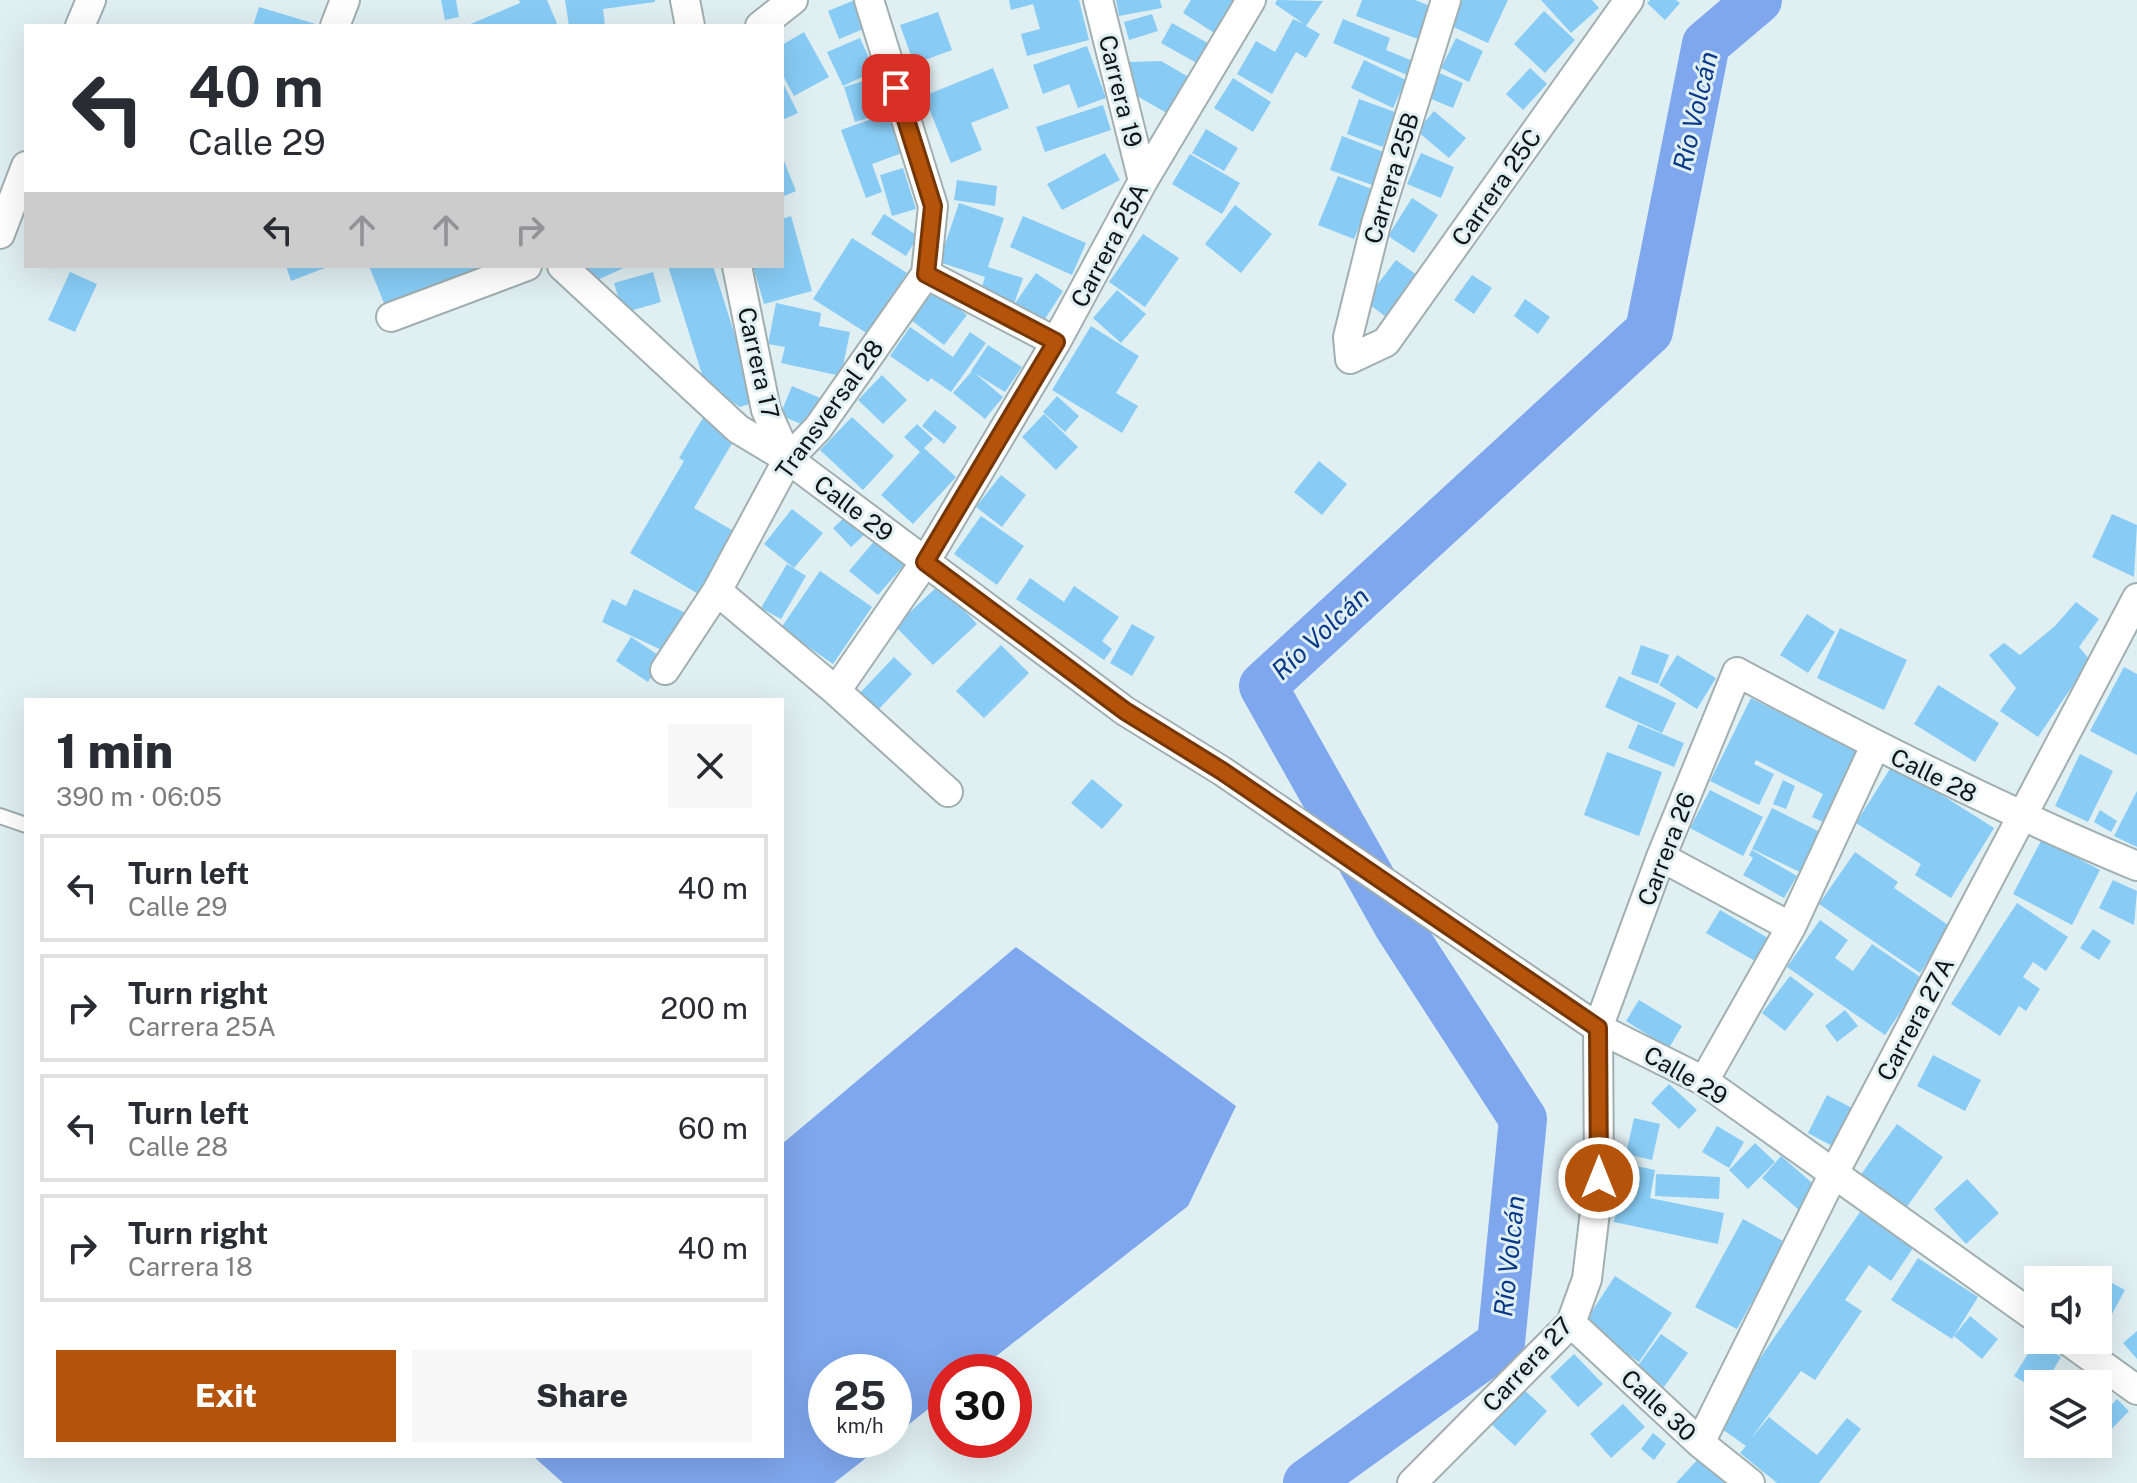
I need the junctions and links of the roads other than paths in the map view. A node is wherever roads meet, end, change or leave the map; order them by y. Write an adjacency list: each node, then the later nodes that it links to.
1 (91, 0): 10 (street)
2 (345, 0): 11 (street)
3 (685, 0): 12 (street)
4 (793, 0): 13 (street)
5 (869, 0): 20 (street)
6 (1098, 0): 15 (street, Carrera 19)
7 (1251, 0): 15 (street, Carrera 25A)
8 (1446, 0): 23 (street, Carrera 25B)
9 (1629, 0): 23 (street, Carrera 25C)
10 (81, 24)
11 (336, 24)
12 (690, 24)
13 (763, 24)
14 (24, 171): 16 (street)
15 (1143, 181): 22 (street, Carrera 25A)
16 (0, 234)
17 (522, 268): 21 (street)
18 (564, 268): 24 (street, Calle 29)
19 (737, 268): 24 (street, Carrera 17)
20 (926, 274): 22 (street); 24 (street, Transversal 28)
21 (391, 317)
22 (1056, 342): 25 (street, Carrera 25A)
23 (1350, 359)
24 (788, 459): 25 (street, Calle 29); 26 (street, Transversal 28)
25 (925, 562): 30 (street, Carrera 25A); 39 (street, Calle 29)
26 (717, 591): 28 (street, Transversal 28); 30 (street)
27 (2137, 598): 34 (street, Carrera 27A)
28 (665, 670)
29 (1737, 672): 31 (street, Calle 28); 36 (street, Carrera 26)
30 (836, 691): 32 (street)
31 (1875, 746): 34 (street, Calle 28); 38 (street)
32 (948, 792)
33 (0, 816): 35 (lane)
34 (2022, 818): 37 (street, Calle 28); 41 (street, Carrera 27A)
35 (24, 824)
36 (1661, 857): 38 (street); 39 (street, Carrera 26)
37 (2137, 866)
38 (1791, 927): 40 (street)
39 (1598, 1028): 40 (street, Calle 29); 43 (street, Carrera 27)
40 (1704, 1081): 41 (street, Calle 29)
41 (1834, 1173): 42 (street, Calle 29); 46 (street, Carrera 27A)
42 (2024, 1309)
43 (1571, 1323): 46 (street, Calle 30); 47 (street, Carrera 27)
44 (2087, 1354): 45 (street)
45 (2137, 1390)
46 (1700, 1443): 48 (street, Calle 30)
47 (1412, 1483)
48 (1750, 1483)

